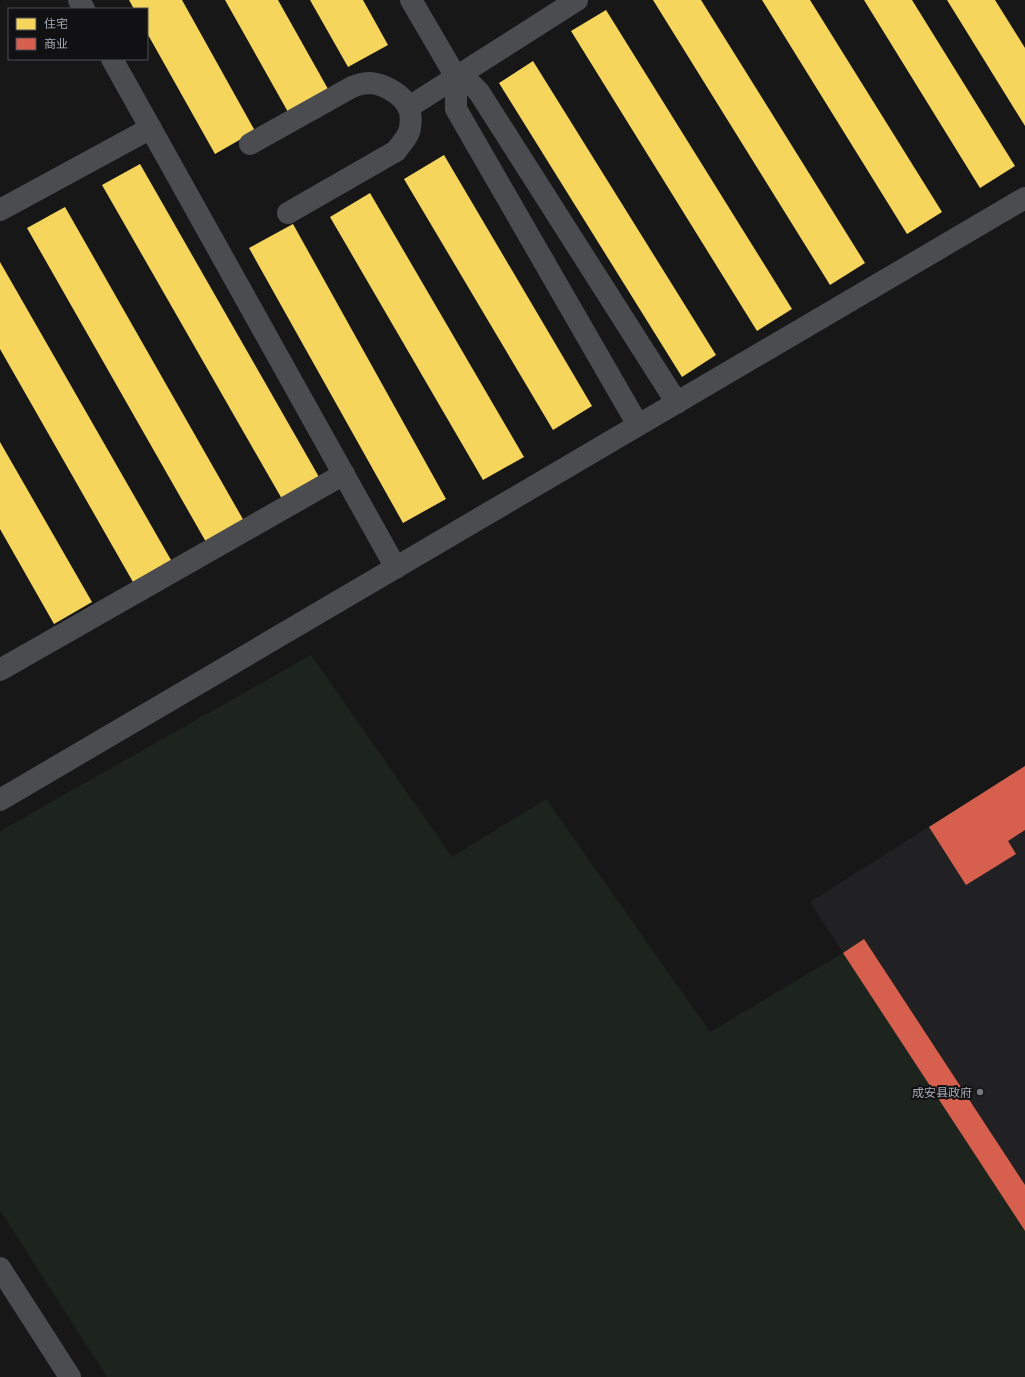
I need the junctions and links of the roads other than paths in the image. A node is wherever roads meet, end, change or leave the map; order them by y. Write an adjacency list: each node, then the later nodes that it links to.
1 (411, 0): 4 (street)
2 (577, 0): 4 (street)
3 (113, 60): 6 (street)
4 (456, 77): 5 (street); 11 (street); 12 (street)
5 (409, 107): 7 (street); 10 (street)
6 (150, 128): 9 (street); 13 (street)
7 (250, 144)
8 (1025, 198): 11 (street)
9 (0, 210)
10 (288, 213)
11 (677, 403): 12 (street)
12 (638, 425): 14 (street)
13 (344, 474): 14 (street); 15 (street)
14 (396, 568): 16 (street)
15 (0, 670)
16 (0, 800)
17 (0, 1268): 18 (street)
18 (70, 1377)

